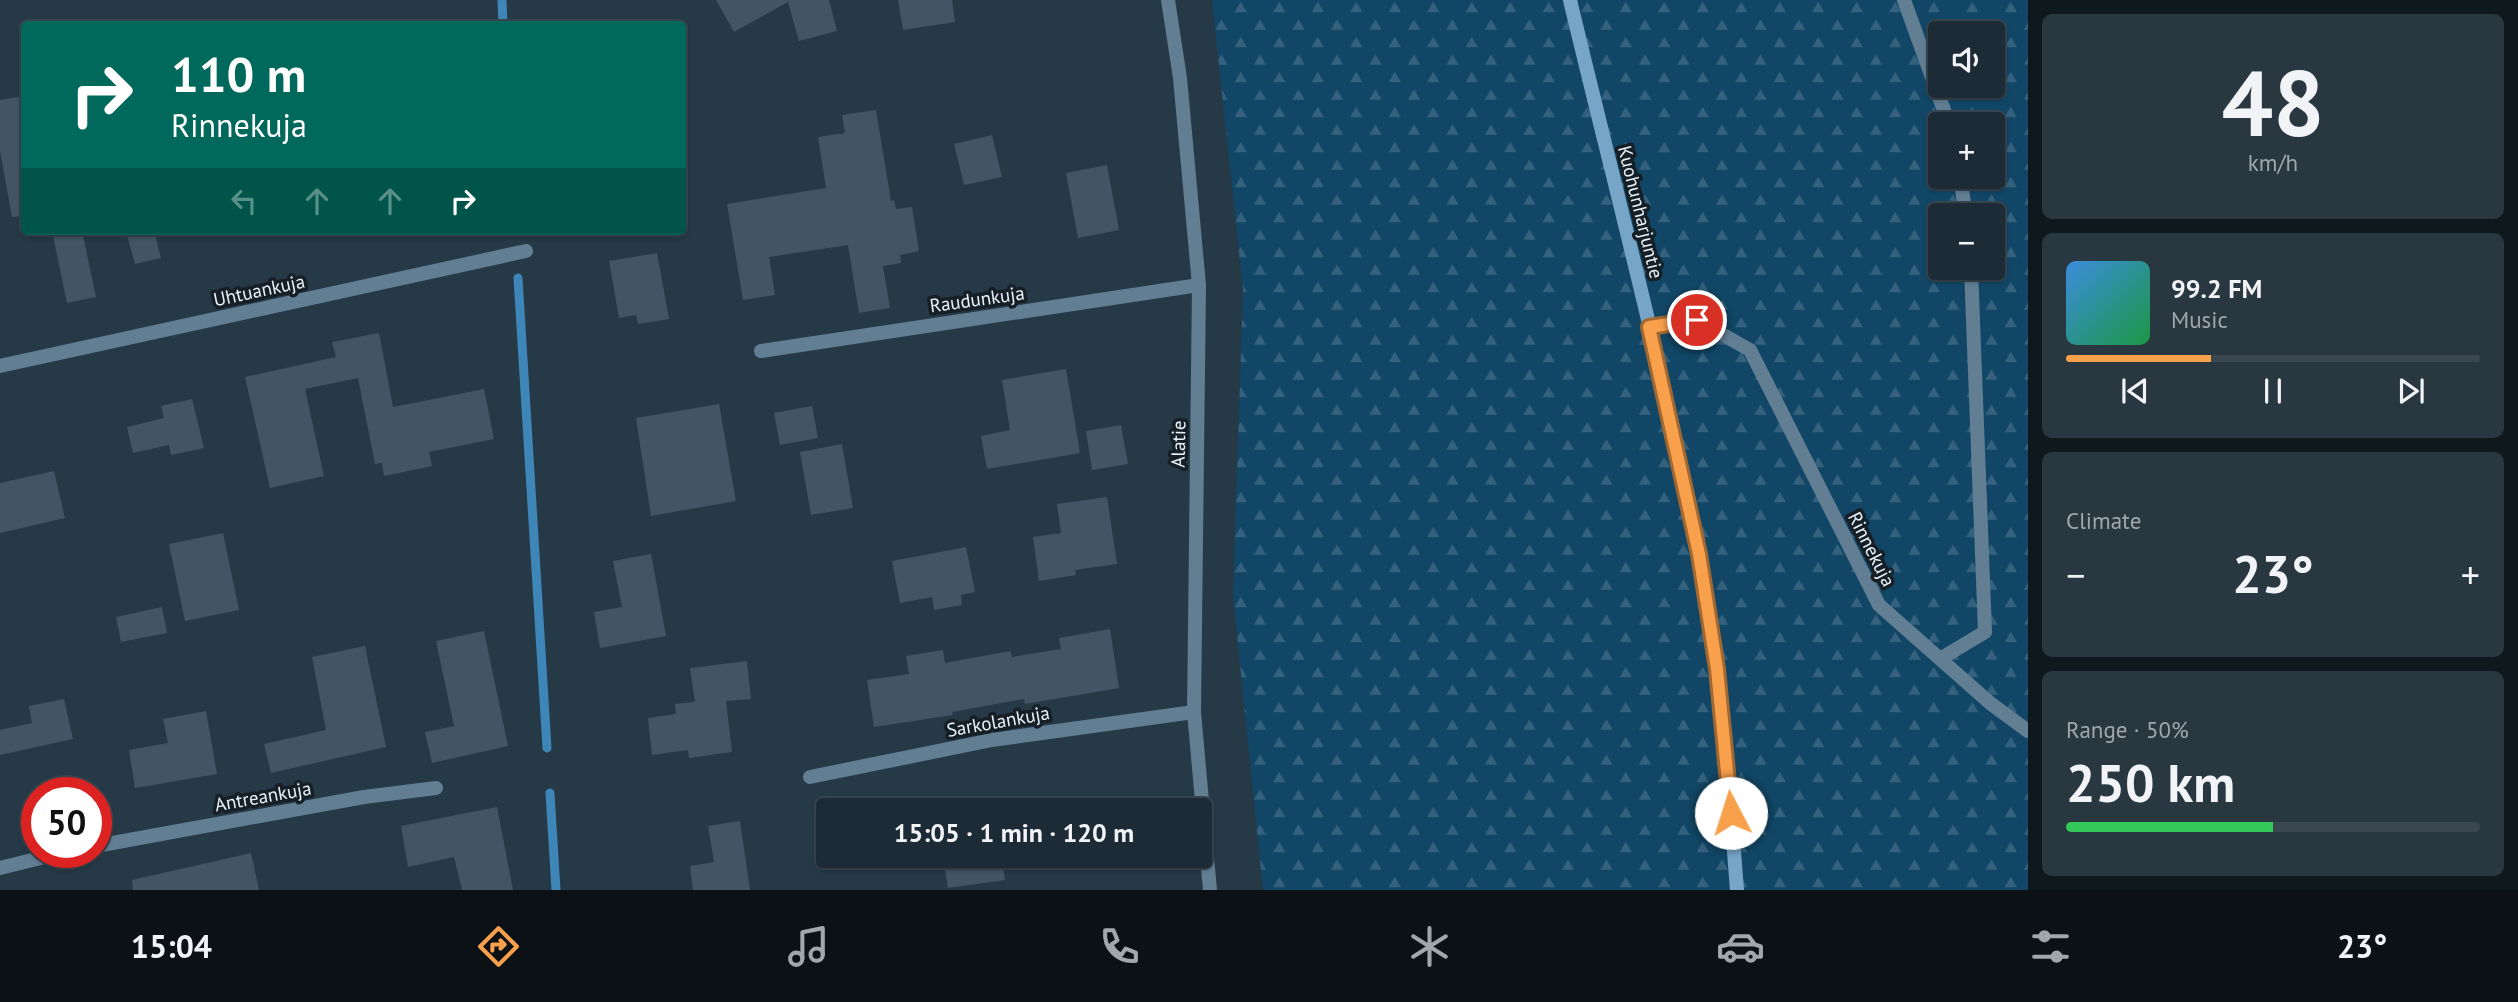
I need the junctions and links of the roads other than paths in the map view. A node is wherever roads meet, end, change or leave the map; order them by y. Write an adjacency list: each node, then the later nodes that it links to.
1 (1168, 0): 7 (street, Alatie)
2 (1570, 0): 8 (main road, Kuohunharjuntie)
3 (1904, 0): 4 (street)
4 (1945, 112)
5 (526, 251): 10 (street, Uhtuankuja)
6 (1971, 280): 11 (street)
7 (1199, 285): 9 (street, Raudunkuja); 12 (street, Alatie)
8 (1649, 327): 11 (street, Rinnekuja); 20 (main road, Kuohunharjuntie)
9 (761, 351)
10 (0, 366)
11 (1940, 659): 13 (street, Rinnekuja)
12 (1194, 712): 14 (street, Sarkolankuja); 19 (street, Alatie)
13 (2028, 731)
14 (810, 777)
15 (436, 788): 16 (street, Antreankuja)
16 (112, 843)
17 (21, 863): 18 (street)
18 (0, 868)
19 (1210, 890)
20 (1737, 890)

